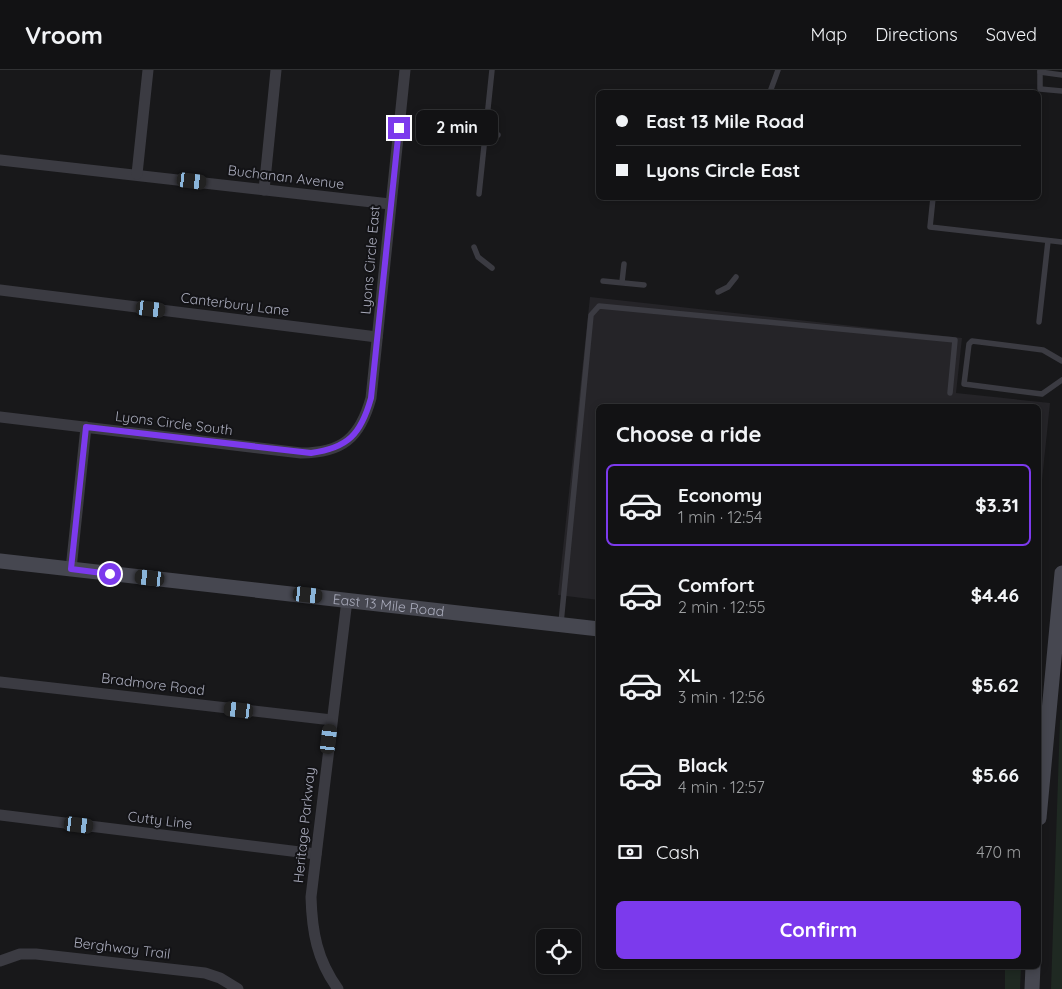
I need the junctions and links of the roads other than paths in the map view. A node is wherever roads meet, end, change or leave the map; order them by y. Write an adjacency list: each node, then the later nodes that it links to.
1 (148, 70): 13 (street)
2 (276, 70): 14 (street)
3 (405, 70): 17 (street, Lyons Circle East)
4 (492, 70): 10 (lane)
5 (778, 70): 8 (lane)
6 (1040, 71): 7 (lane); 9 (lane)
7 (1062, 75)
8 (771, 90)
9 (1062, 91)
10 (486, 133): 11 (lane); 15 (lane)
11 (498, 135)
12 (0, 160): 13 (street, Buchanan Avenue)
13 (137, 174): 14 (street, Buchanan Avenue)
14 (264, 190): 17 (street, Buchanan Avenue)
15 (479, 194)
16 (933, 200): 18 (lane)
17 (390, 204): 30 (street, Lyons Circle East)
18 (1048, 241): 19 (lane); 29 (lane)
19 (1062, 242)
20 (474, 248): 22 (lane)
21 (624, 264): 25 (lane)
22 (492, 268)
23 (736, 277): 28 (lane)
24 (603, 281): 25 (lane)
25 (622, 282): 26 (lane)
26 (644, 285)
27 (0, 290): 30 (street, Canterbury Lane)
28 (718, 292)
29 (1039, 322)
30 (377, 337): 36 (street, Lyons Circle East)
31 (1062, 361): 32 (lane)
32 (1062, 380)
33 (950, 393): 41 (lane)
34 (0, 417): 35 (street, Lyons Circle South)
35 (86, 427): 36 (street, Lyons Circle South); 38 (street)
36 (344, 444)
37 (0, 561): 38 (main road, East 13 Mile Road)
38 (71, 569): 40 (main road, East 13 Mile Road)
39 (1062, 573): 43 (main road)
40 (347, 600): 41 (main road, East 13 Mile Road); 46 (street, Heritage Parkway)
41 (561, 625): 42 (main road, East 13 Mile Road)
42 (596, 629)
43 (1051, 665): 45 (main road)
44 (0, 682): 46 (street, Bradmore Road)
45 (1050, 700): 47 (main road)
46 (332, 720): 49 (street, Heritage Parkway)
47 (1041, 797)
48 (0, 815): 49 (street, Cutty Line)
49 (316, 854): 54 (street, Heritage Parkway)
50 (0, 961): 53 (street, Berghway Trail)
51 (1033, 969): 52 (main road)
52 (1033, 988)
53 (238, 989)
54 (338, 989)

